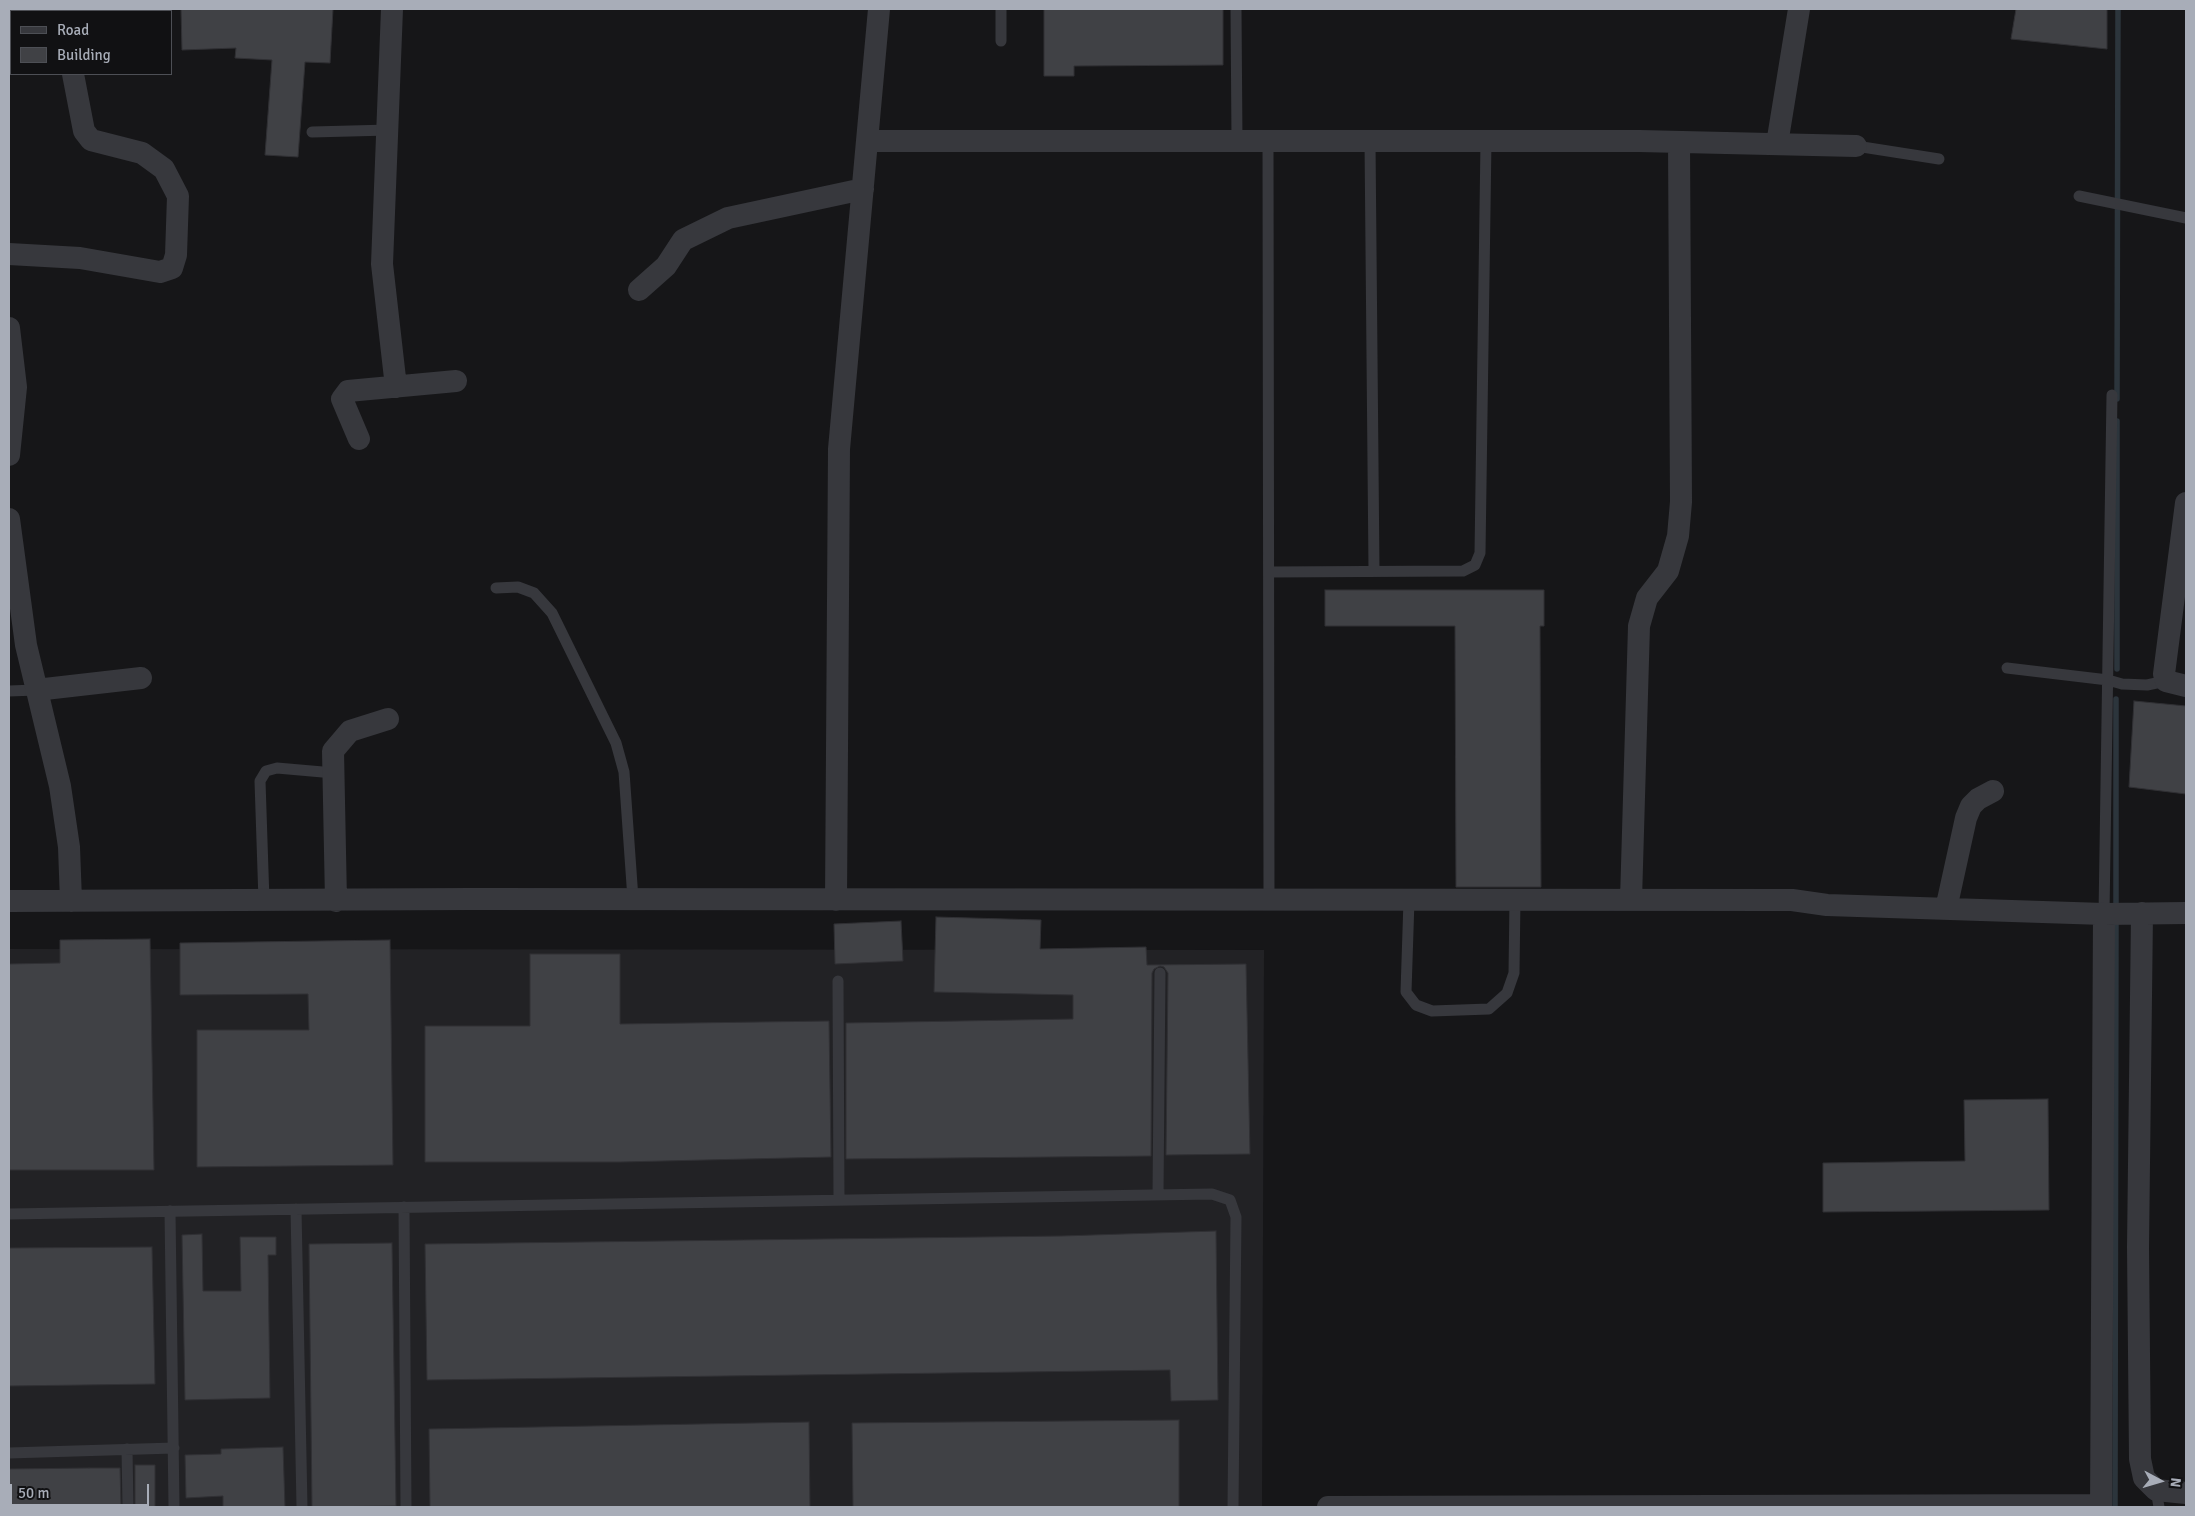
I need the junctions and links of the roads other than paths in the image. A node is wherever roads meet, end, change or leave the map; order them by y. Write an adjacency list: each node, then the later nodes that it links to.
1 (392, 9): 8 (street)
2 (878, 9): 10 (street)
3 (1001, 9): 6 (lane)
4 (1236, 9): 11 (lane)
5 (1799, 9): 16 (street)
6 (1001, 41)
7 (72, 75): 22 (street)
8 (389, 130): 9 (lane); 27 (street)
9 (312, 132)
10 (868, 141): 11 (street); 19 (street)
11 (1237, 141): 12 (street)
12 (1268, 141): 13 (street); 34 (lane)
13 (1370, 141): 14 (street); 33 (lane)
14 (1486, 141): 15 (street); 33 (lane)
15 (1679, 142): 16 (street); 50 (street)
16 (1776, 144): 17 (street)
17 (1856, 146): 18 (lane)
18 (1939, 159)
19 (863, 189): 23 (street); 48 (street)
20 (2079, 196): 21 (lane)
21 (2186, 218)
22 (9, 254)
23 (639, 290)
24 (9, 328): 25 (street)
25 (11, 361): 30 (street)
26 (456, 381): 27 (street)
27 (396, 387): 29 (street)
28 (2112, 395): 38 (lane)
29 (358, 439)
30 (9, 455)
31 (2186, 503): 39 (street)
32 (10, 532): 40 (street)
33 (1374, 571): 34 (lane)
34 (1269, 572): 46 (lane)
35 (496, 588): 45 (lane)
36 (2007, 668): 38 (lane)
37 (141, 678): 40 (street)
38 (2108, 680): 39 (lane); 58 (lane)
39 (2176, 684)
40 (36, 690): 41 (lane); 52 (street)
41 (9, 691)
42 (388, 719): 43 (street)
43 (334, 773): 53 (lane); 54 (street)
44 (1992, 791): 55 (street)
45 (633, 899): 48 (street); 54 (street)
46 (1269, 899): 48 (street); 49 (street)
47 (1515, 899): 49 (street); 49 (lane); 50 (street)
48 (836, 900)
49 (1409, 900)
50 (1631, 900): 55 (street)
51 (9, 901): 52 (street)
52 (72, 901): 53 (street)
53 (264, 901): 54 (street)
54 (336, 901)
55 (1946, 909): 58 (street)
56 (2139, 913): 57 (street); 58 (street); 71 (street)
57 (2186, 913)
58 (2108, 914): 72 (street)
59 (1160, 973): 61 (lane)
60 (838, 981): 62 (lane)
61 (1158, 1194): 62 (lane); 77 (lane)
62 (839, 1200): 63 (lane)
63 (404, 1207): 64 (lane); 76 (lane)
64 (296, 1209): 65 (lane); 75 (lane)
65 (170, 1211): 66 (lane); 67 (lane)
66 (9, 1214)
67 (174, 1448): 68 (lane); 74 (lane)
68 (127, 1449): 69 (lane); 73 (lane)
69 (9, 1453)
70 (2186, 1493): 71 (street)
71 (2157, 1499)
72 (2101, 1506): 78 (street)
73 (128, 1507)
74 (174, 1507)
75 (302, 1507)
76 (406, 1507)
77 (1233, 1507)
78 (1328, 1507)

